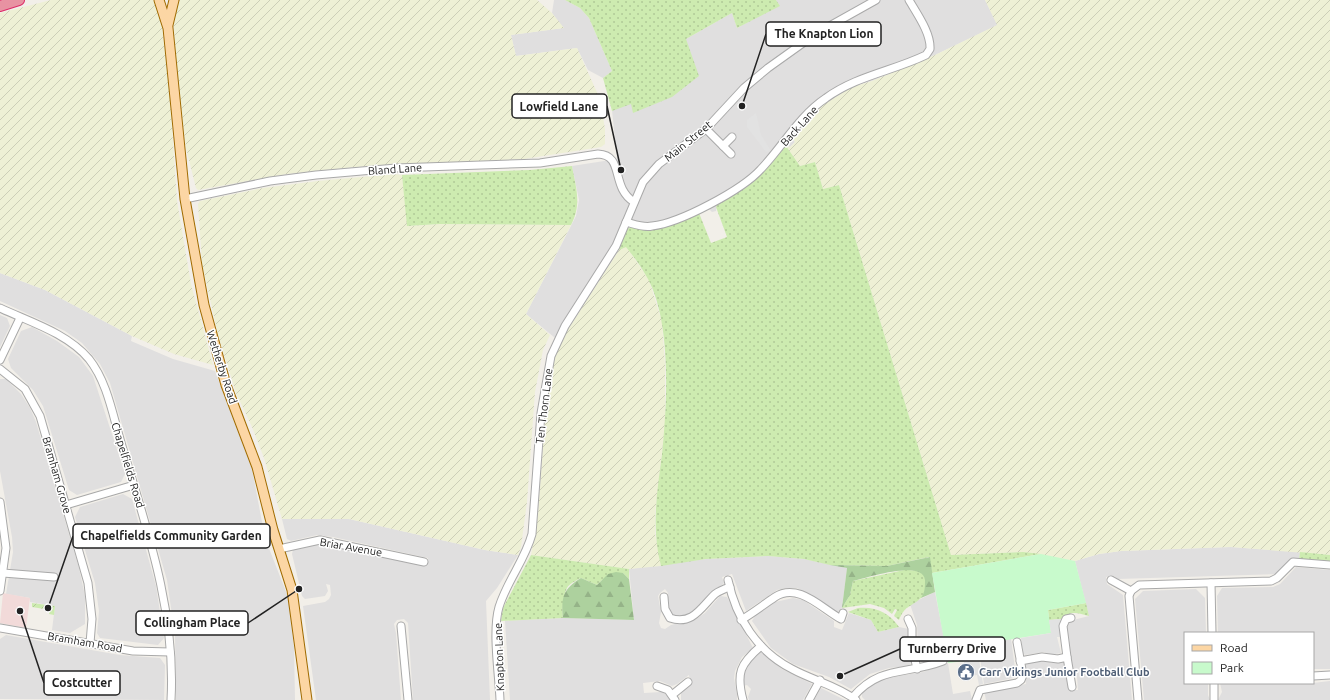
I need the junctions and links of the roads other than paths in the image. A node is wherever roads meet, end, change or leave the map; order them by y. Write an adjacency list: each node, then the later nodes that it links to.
1 (19, 0): 6 (highway)
2 (158, 0): 7 (main road, Wetherby Road)
3 (174, 0): 7 (main road, Wetherby Road)
4 (876, 0): 8 (street, Main Street)
5 (909, 0): 14 (street, Back Lane)
6 (0, 6)
7 (168, 28): 12 (main road, Wetherby Road)
8 (706, 129): 10 (street); 13 (street, Main Street)
9 (732, 138): 10 (street)
10 (723, 146): 11 (street)
11 (731, 154)
12 (185, 199): 13 (street, Bland Lane); 23 (main road, Wetherby Road)
13 (634, 202): 14 (street, Main Street)
14 (626, 222): 15 (street, Main Street)
15 (611, 254): 26 (street, Ten Thorn Lane)
16 (0, 308): 17 (street, Chapelfields Road)
17 (20, 318): 18 (street); 20 (street, Chapelfields Road)
18 (0, 360)
19 (0, 369): 22 (street, Bramham Grove)
20 (134, 484): 22 (street); 44 (street, Chapelfields Road)
21 (0, 502): 27 (street)
22 (66, 505): 42 (street, Bramham Grove)
23 (279, 549): 24 (street, Briar Avenue); 59 (main road, Wetherby Road)
24 (424, 562)
25 (1330, 565): 30 (street)
26 (517, 571): 61 (street, Knapton Lane)
27 (3, 573): 28 (street); 31 (street)
28 (54, 576)
29 (1111, 580): 32 (street)
30 (1211, 583): 32 (street); 40 (street)
31 (0, 591)
32 (1131, 591): 65 (street)
33 (664, 597): 36 (street)
34 (841, 618): 36 (street)
35 (1071, 618): 45 (street)
36 (741, 620): 43 (street)
37 (908, 620): 48 (street)
38 (401, 626): 60 (street)
39 (0, 628): 42 (street, Bramham Road)
40 (1212, 632)
41 (1017, 642): 47 (street)
42 (90, 643): 44 (street, Bramham Road)
43 (761, 646): 51 (street); 62 (street)
44 (170, 652): 58 (street, Chapelfields Road)
45 (1067, 657): 47 (street); 55 (street)
46 (943, 661): 48 (street)
47 (1020, 661): 64 (street)
48 (917, 669): 57 (street)
49 (1330, 675): 50 (street)
50 (1314, 676)
51 (820, 680): 57 (street); 63 (street)
52 (688, 682): 56 (street)
53 (1214, 684): 66 (street)
54 (657, 686): 56 (street)
55 (1072, 686)
56 (673, 697)
57 (854, 699)
58 (170, 700)
59 (307, 700)
60 (408, 700)
61 (500, 700)
62 (743, 700)
63 (809, 700)
64 (976, 700)
65 (1138, 700)
66 (1214, 700)

